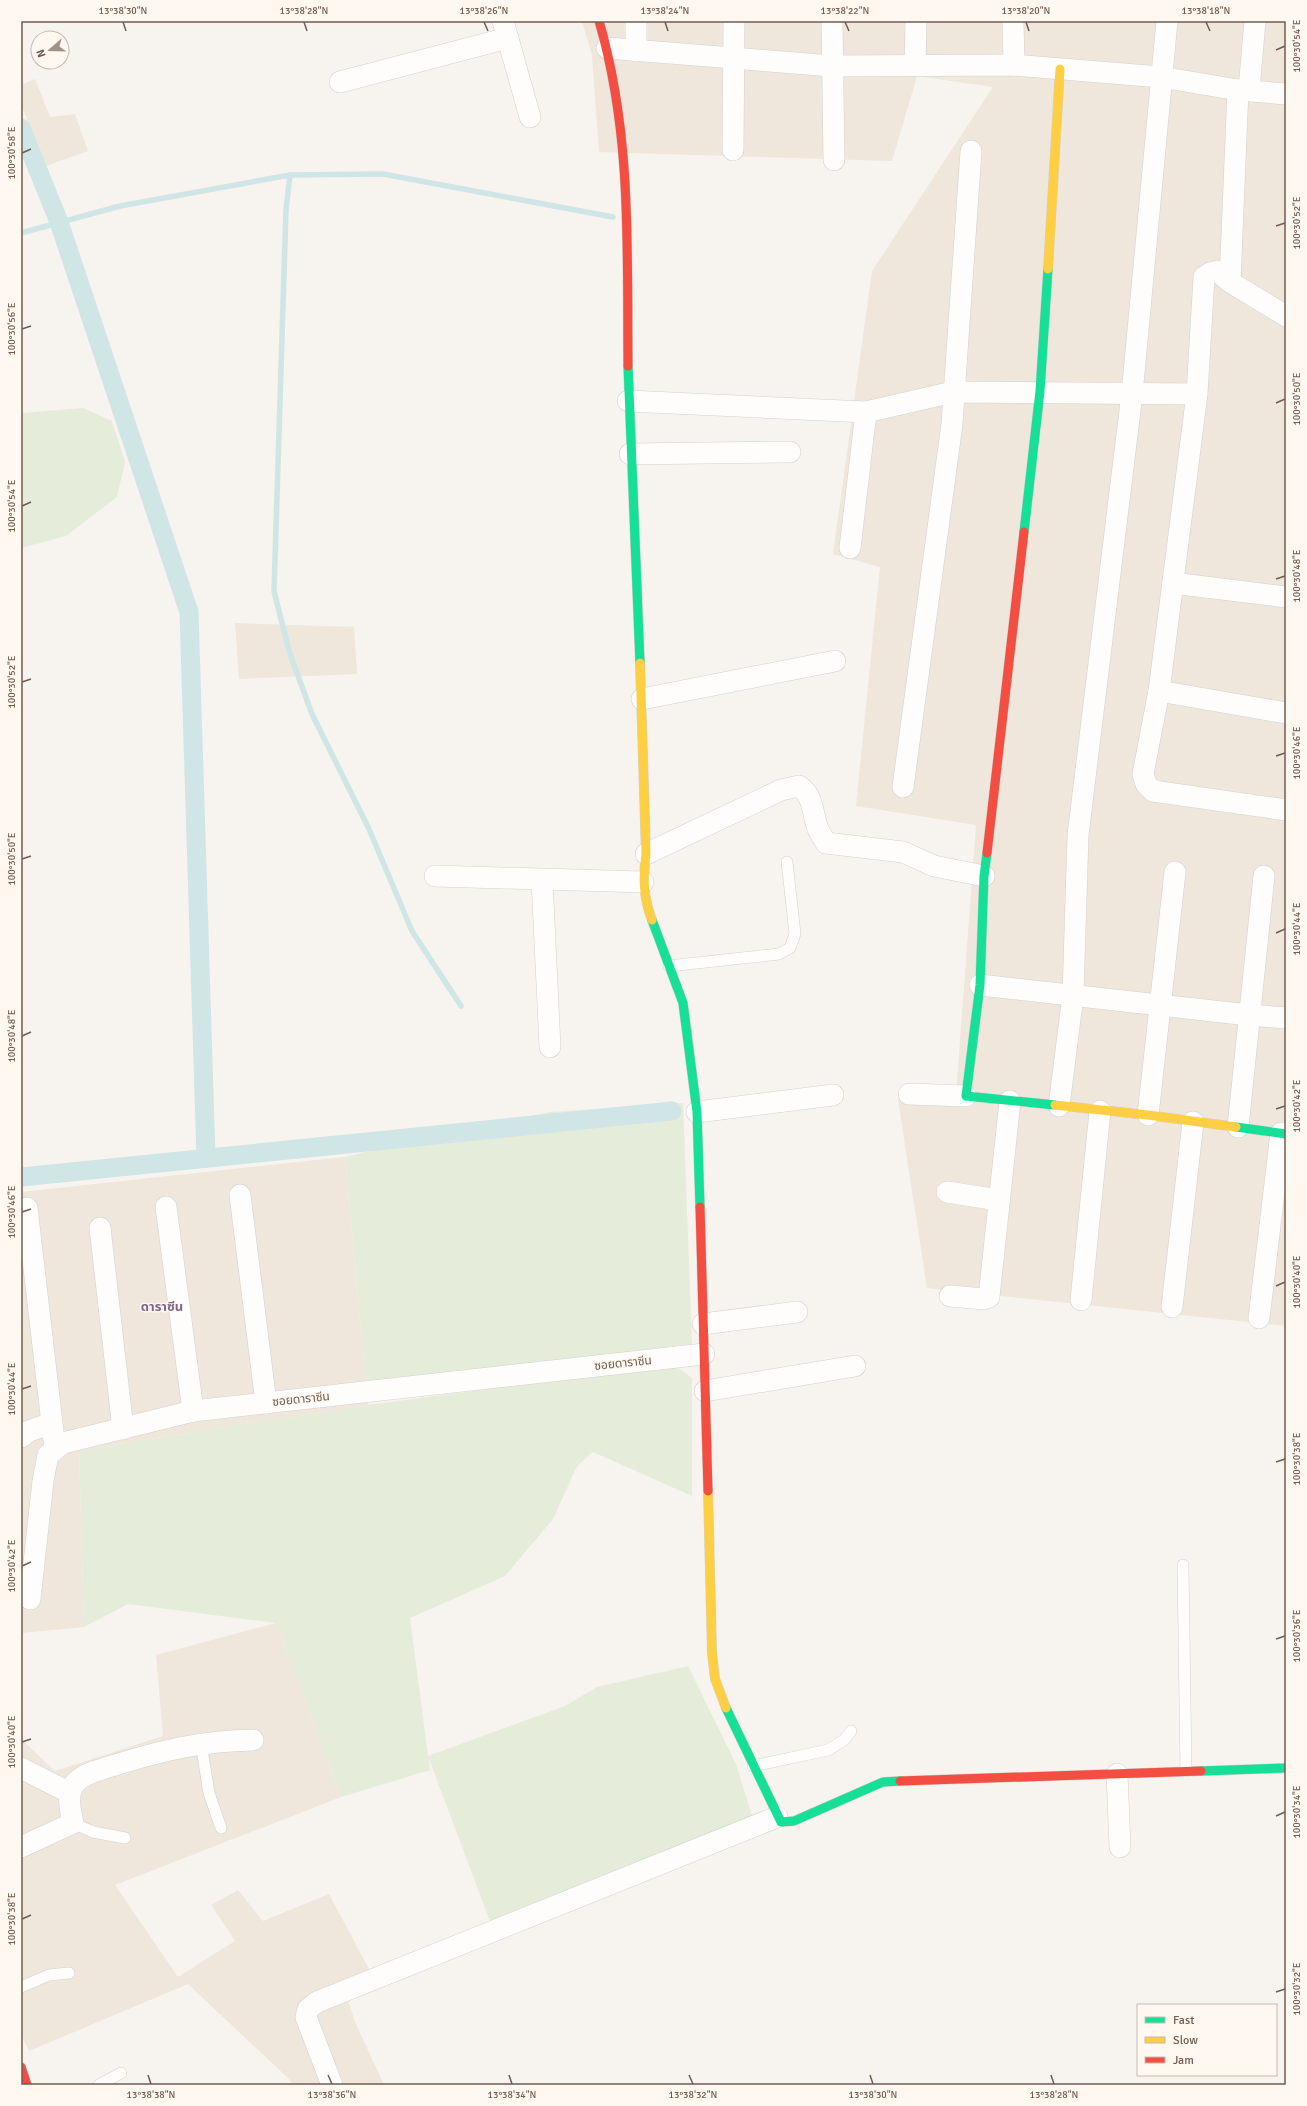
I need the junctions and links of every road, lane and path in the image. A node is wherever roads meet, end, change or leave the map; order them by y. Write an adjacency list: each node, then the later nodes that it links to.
1 (600, 21): 10 (street)
2 (636, 21): 11 (street)
3 (734, 21): 12 (street)
4 (832, 21): 15 (street)
5 (916, 21): 14 (street)
6 (1013, 21): 13 (street)
7 (1167, 21): 17 (street)
8 (1255, 21): 19 (street)
9 (505, 30): 18 (street); 21 (street)
10 (607, 48): 11 (street); 31 (street)
11 (636, 50): 12 (street)
12 (734, 59): 15 (street); 22 (street)
13 (1014, 64): 14 (street); 16 (street)
14 (915, 65): 15 (street)
15 (832, 66): 24 (street)
16 (1060, 69): 17 (street); 28 (street)
17 (1161, 77): 19 (street); 29 (street)
18 (340, 82)
19 (1243, 90): 20 (street); 25 (street)
20 (1286, 94)
21 (530, 117)
22 (733, 150)
23 (971, 150): 27 (street)
24 (834, 160)
25 (1230, 282): 26 (street); 30 (street)
26 (1286, 316)
27 (953, 392): 28 (street); 32 (street); 42 (street)
28 (1040, 392): 29 (street); 48 (street)
29 (1132, 394): 30 (street); 54 (street)
30 (1197, 394): 36 (street)
31 (628, 401): 32 (street); 34 (street)
32 (866, 412): 35 (street)
33 (790, 452): 34 (street)
34 (630, 454): 40 (street)
35 (850, 548)
36 (1173, 583): 37 (street); 39 (street)
37 (1286, 597)
38 (835, 661): 40 (street)
39 (1159, 691): 41 (street); 43 (street)
40 (642, 699): 44 (street)
41 (1286, 713)
42 (903, 787)
43 (1286, 810)
44 (646, 854): 48 (street); 51 (street)
45 (787, 862): 52 (lane)
46 (1175, 872): 55 (street)
47 (435, 876): 50 (street)
48 (984, 876): 53 (street)
49 (1264, 876): 56 (street)
50 (542, 880): 51 (street); 58 (street)
51 (643, 882): 52 (street)
52 (668, 966): 65 (street)
53 (980, 985): 54 (street); 61 (street)
54 (1072, 995): 55 (street); 63 (street)
55 (1160, 1005): 56 (street); 66 (street)
56 (1249, 1015): 57 (street); 68 (street)
57 (1286, 1018)
58 (550, 1047)
59 (909, 1094): 61 (street)
60 (833, 1095): 65 (street)
61 (966, 1096): 62 (street)
62 (1010, 1101): 63 (street); 72 (street)
63 (1059, 1106): 64 (street)
64 (1100, 1111): 66 (street); 77 (street)
65 (697, 1112): 81 (street)
66 (1148, 1115): 67 (street)
67 (1193, 1122): 68 (street); 78 (street)
68 (1238, 1127): 69 (street)
69 (1283, 1134): 80 (street)
70 (947, 1192): 72 (street)
71 (240, 1194): 85 (street)
72 (999, 1200): 76 (street)
73 (166, 1207): 86 (street)
74 (28, 1208): 87 (street)
75 (100, 1228): 88 (street)
76 (950, 1296)
77 (1081, 1300)
78 (1172, 1307)
79 (797, 1312): 81 (street)
80 (1259, 1318)
81 (703, 1324): 82 (street)
82 (704, 1354): 84 (street); 85 (street, ซอยดาราซีน)
83 (855, 1366): 84 (street)
84 (705, 1391): 96 (street)
85 (266, 1403): 86 (street, ซอยดาราซีน)
86 (193, 1411): 88 (street, ซอยดาราซีน)
87 (52, 1423): 89 (street); 90 (street)
88 (122, 1429): 90 (street, ซอยดาราซีน)
89 (21, 1438)
90 (55, 1450): 92 (street)
91 (1183, 1566): 99 (lane)
92 (30, 1599)
93 (851, 1731): 96 (lane)
94 (253, 1740): 95 (street)
95 (201, 1743): 101 (street); 104 (lane)
96 (753, 1766): 102 (street)
97 (21, 1768): 101 (street)
98 (1286, 1768): 99 (street)
99 (1186, 1771): 100 (street)
100 (1117, 1774): 102 (street); 107 (street)
101 (70, 1793): 103 (street)
102 (777, 1817): 112 (street)
103 (73, 1823): 105 (lane); 106 (street)
104 (220, 1828)
105 (125, 1838)
106 (21, 1847)
107 (1120, 1847)
108 (69, 1973): 109 (lane)
109 (21, 1987)
110 (121, 2073): 111 (lane)
111 (99, 2085)
112 (332, 2085)

